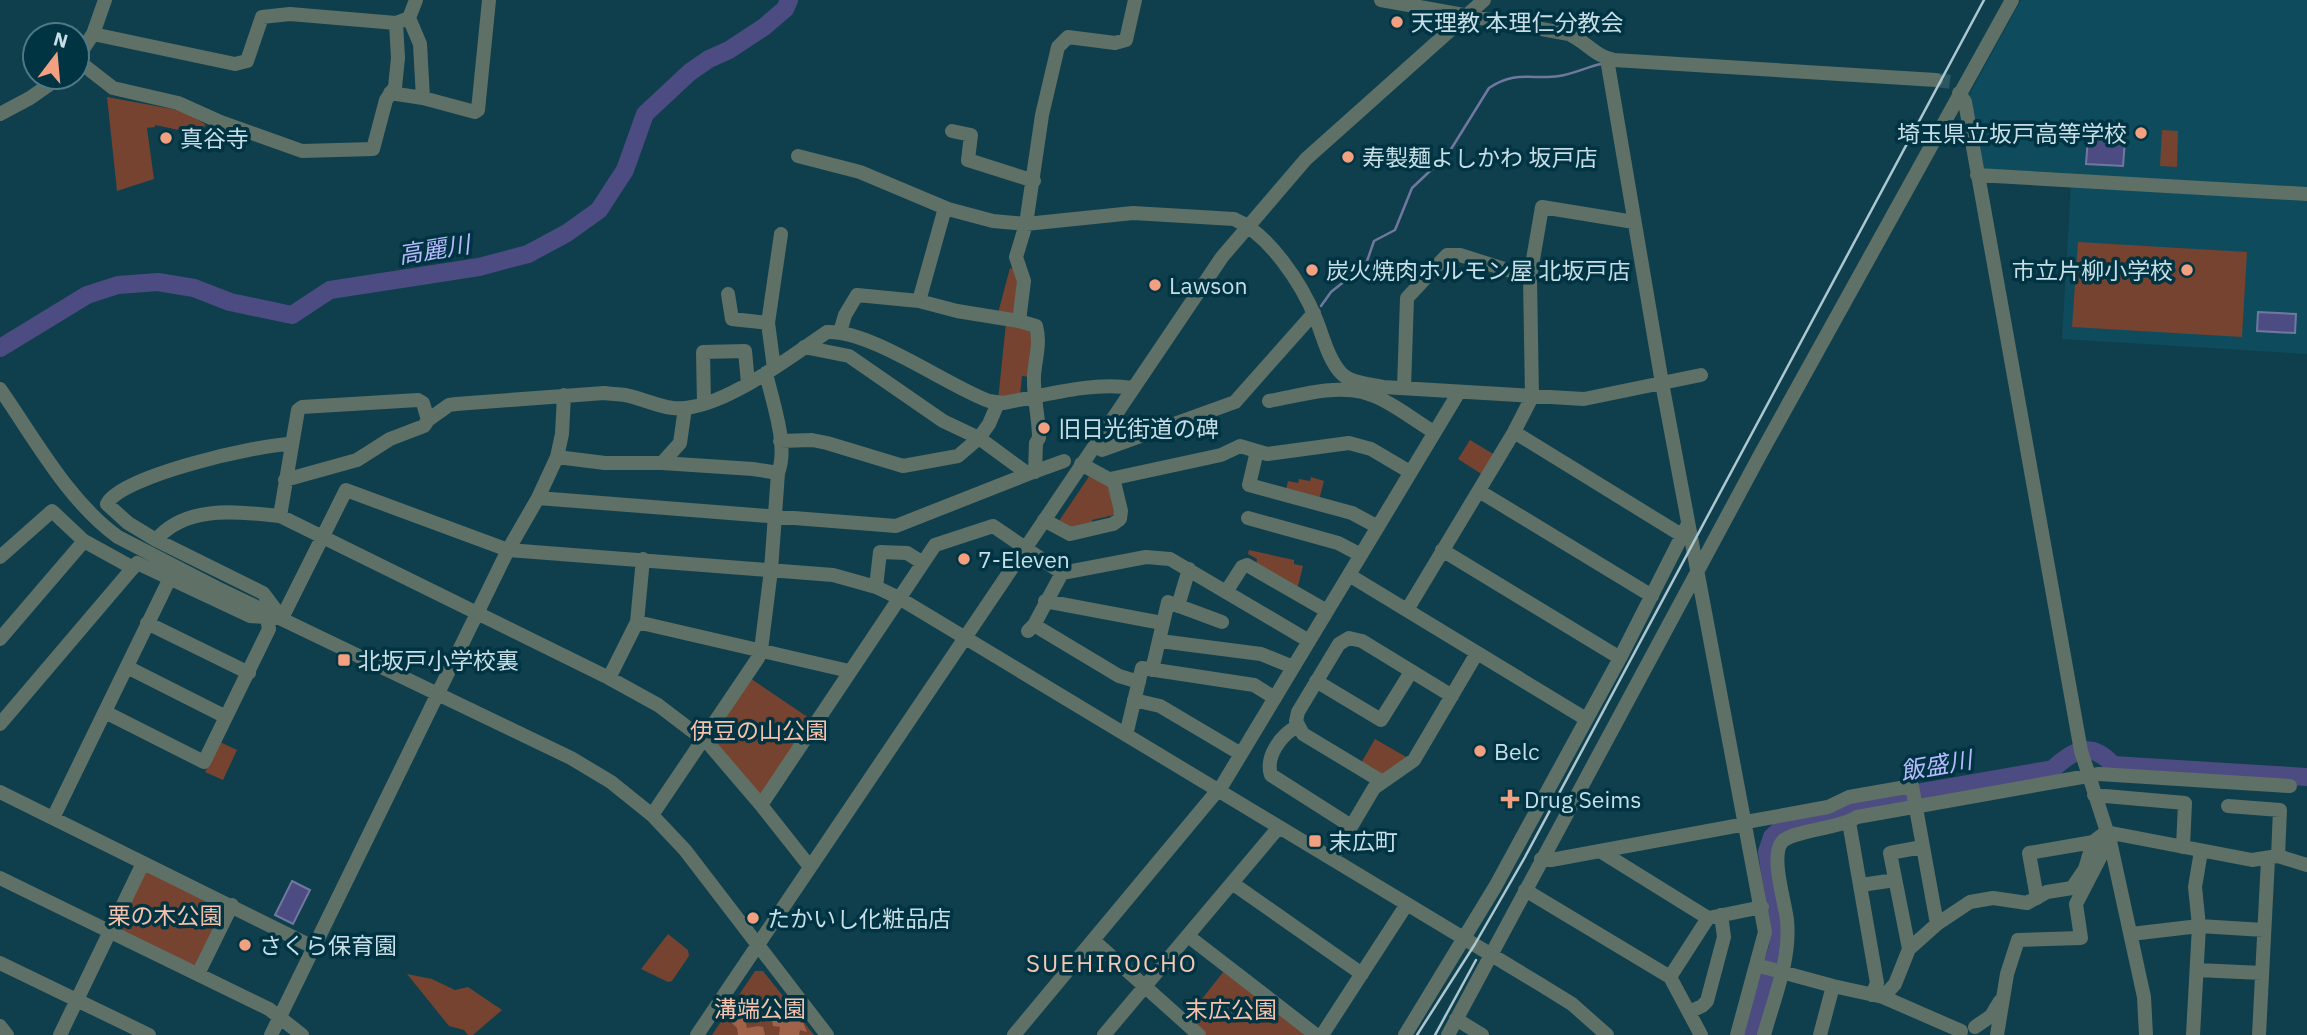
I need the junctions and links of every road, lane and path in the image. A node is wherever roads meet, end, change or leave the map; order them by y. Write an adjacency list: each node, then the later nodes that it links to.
1 (105, 0): 10 (street)
2 (416, 0): 9 (street)
3 (489, 0): 18 (street)
4 (1135, 0): 23 (street)
5 (1381, 0): 8 (street)
6 (1484, 0): 8 (street)
7 (2012, 0): 15 (street)
8 (1466, 16): 12 (street); 28 (street)
9 (403, 20): 10 (street); 17 (street); 18 (street)
10 (93, 34): 11 (street)
11 (91, 37)
12 (1607, 58): 14 (street); 26 (street)
13 (91, 70): 17 (street)
14 (1936, 80)
15 (1958, 86): 22 (street); 91 (street)
16 (40, 91): 19 (street)
17 (390, 93): 18 (street)
18 (423, 98)
19 (0, 114)
20 (951, 131): 23 (street)
21 (798, 156): 25 (street)
22 (1977, 174): 24 (street); 138 (street)
23 (1034, 181): 27 (street)
24 (2307, 194)
25 (945, 208): 27 (street); 32 (street)
26 (1634, 222): 30 (street); 41 (street)
27 (1026, 224): 28 (street); 34 (street)
28 (1248, 225): 33 (street); 42 (street)
29 (782, 234): 35 (street)
30 (1530, 277): 43 (street); 48 (street)
31 (728, 293): 35 (street)
32 (919, 301): 34 (street); 36 (street)
33 (1314, 313): 43 (street); 59 (street)
34 (1018, 321): 47 (street)
35 (768, 323): 38 (street)
36 (840, 331): 37 (street); 50 (street)
37 (804, 347): 38 (street); 56 (street)
38 (770, 371): 40 (street); 57 (street)
39 (1701, 375): 41 (street)
40 (748, 383): 51 (street); 51 (street)
41 (1662, 383): 48 (street); 77 (street)
42 (1132, 388): 47 (street); 64 (street)
43 (1405, 388): 45 (street)
44 (0, 389): 105 (street)
45 (1459, 392): 48 (street); 54 (street)
46 (564, 395): 52 (street); 53 (street); 61 (street)
47 (1035, 397): 50 (street); 67 (street)
48 (1532, 397): 55 (street)
49 (1269, 401): 54 (street)
50 (998, 403): 56 (street)
51 (704, 404): 52 (street)
52 (685, 408): 63 (street)
53 (428, 420): 58 (street); 69 (street)
54 (1434, 432): 65 (street)
55 (1514, 432): 70 (street); 77 (street)
56 (979, 438): 57 (street); 67 (street)
57 (780, 441): 66 (street)
58 (292, 444): 69 (street); 79 (street)
59 (1102, 450)
60 (1257, 451): 65 (street); 68 (street); 76 (street)
61 (557, 457): 63 (street); 71 (street)
62 (1064, 461): 67 (street)
63 (662, 463): 66 (street)
64 (1081, 464): 68 (street); 75 (street)
65 (1410, 472): 76 (street)
66 (778, 473): 73 (street)
67 (1031, 473): 73 (street)
68 (1110, 479): 75 (street)
69 (285, 480): 72 (street)
70 (1479, 491): 83 (street); 97 (street)
71 (538, 498): 73 (street); 82 (street)
72 (280, 516): 78 (street); 79 (street)
73 (774, 516): 90 (street)
74 (1248, 518): 84 (street)
75 (1044, 520): 81 (street)
76 (1377, 527): 84 (street)
77 (1685, 530): 91 (street); 97 (street)
78 (321, 537): 82 (street); 103 (street); 105 (street)
79 (156, 540): 105 (street)
80 (84, 541): 85 (street); 88 (street); 111 (street)
81 (1024, 548): 87 (street); 92 (street); 110 (street)
82 (508, 550): 86 (street); 103 (street)
83 (1442, 550): 101 (street); 116 (street)
84 (1361, 555): 93 (street)
85 (0, 557)
86 (643, 559): 90 (street); 106 (street)
87 (923, 564): 95 (street); 98 (street)
88 (133, 568): 94 (street); 133 (street)
89 (1189, 569): 92 (street); 96 (street); 100 (street)
90 (771, 570): 95 (street); 114 (street)
91 (1698, 570): 150 (street); 161 (street)
92 (1062, 573): 99 (street)
93 (1349, 575): 101 (street); 102 (street)
94 (170, 578): 104 (street); 108 (street)
95 (876, 587): 98 (street)
96 (1226, 592): 102 (street); 113 (street)
97 (1652, 596): 116 (street)
98 (900, 598): 110 (street); 120 (street)
99 (1045, 601): 109 (street); 125 (street)
100 (1178, 606): 107 (street); 109 (street)
101 (1407, 610): 115 (street)
102 (1327, 611): 113 (street)
103 (477, 614): 123 (street); 126 (street)
104 (267, 618): 105 (street); 122 (street)
105 (282, 618): 126 (street)
106 (637, 622): 114 (street); 123 (street)
107 (1222, 622)
108 (148, 623): 117 (street); 122 (street)
109 (1162, 623): 112 (street)
110 (965, 638): 135 (street); 164 (street)
111 (0, 639)
112 (1160, 641): 118 (street); 119 (street)
113 (1309, 641): 118 (street)
114 (761, 650): 120 (street); 136 (street)
115 (1477, 653): 127 (street); 132 (street)
116 (1620, 658): 132 (street)
117 (127, 667): 130 (street); 131 (street)
118 (1293, 667): 128 (street)
119 (1152, 670): 125 (street); 128 (street)
120 (849, 671): 144 (street)
121 (1411, 672): 124 (street); 124 (street); 127 (street)
122 (249, 673): 131 (street)
123 (609, 678): 136 (street)
124 (1316, 681): 134 (street)
125 (1139, 682): 129 (street)
126 (438, 694): 147 (street); 184 (street)
127 (1452, 696): 139 (street)
128 (1275, 698): 137 (street)
129 (1134, 700): 135 (street); 137 (street)
130 (105, 712): 131 (street); 148 (street)
131 (226, 717)
132 (1586, 719): 181 (street)
133 (0, 724)
134 (1298, 726): 139 (street); 151 (street)
135 (1126, 735): 141 (street)
136 (703, 740): 144 (street); 147 (street)
137 (1241, 754): 141 (street)
138 (2087, 775): 140 (street); 143 (street); 145 (street)
139 (1381, 781): 151 (street)
140 (2290, 786)
141 (1218, 791): 152 (street); 182 (street)
142 (0, 792): 148 (street)
143 (2094, 795): 153 (street); 156 (street)
144 (761, 805): 164 (street)
145 (1916, 806): 149 (street); 150 (street); 155 (street)
146 (2228, 806): 159 (street)
147 (652, 815): 183 (street)
148 (53, 818): 162 (street)
149 (1849, 822): 168 (street); 190 (street)
150 (1746, 823): 158 (street); 173 (street)
151 (1351, 826): 160 (street)
152 (1279, 827): 160 (street); 167 (street)
153 (2108, 837): 154 (street); 156 (street); 179 (street); 198 (street)
154 (2093, 842): 170 (street); 170 (street)
155 (1922, 847): 166 (street); 175 (street)
156 (2183, 847): 157 (street)
157 (2201, 850): 159 (street); 176 (street)
158 (1600, 851): 161 (street); 174 (street)
159 (2273, 857): 163 (street); 177 (street)
160 (1332, 859): 171 (street)
161 (1541, 859): 169 (street)
162 (143, 863): 172 (street); 178 (street)
163 (2307, 865)
164 (810, 867): 183 (street)
165 (0, 878): 178 (street)
166 (1895, 880): 168 (street); 185 (street)
167 (1232, 883): 180 (street); 193 (street)
168 (1861, 886): 197 (street)
169 (1525, 890): 186 (street); 194 (street)
170 (2037, 898): 175 (street)
171 (1407, 904): 181 (street); 193 (street)
172 (232, 905): 184 (street); 192 (street)
173 (1762, 907): 174 (street); 188 (street)
174 (1714, 917): 194 (street); 200 (street)
175 (1937, 924): 185 (street)
176 (2199, 926): 177 (street); 179 (street); 189 (street)
177 (2264, 930): 191 (street)
178 (109, 932): 192 (street); 199 (street)
179 (2131, 934): 226 (street)
180 (1188, 936): 196 (street); 215 (street)
181 (1465, 939): 186 (street); 217 (street)
182 (1093, 940): 196 (street); 212 (street)
183 (757, 946): 210 (street); 211 (street)
184 (313, 947): 201 (street)
185 (1909, 949): 197 (street)
186 (1491, 954): 202 (street); 220 (street)
187 (0, 963): 199 (street)
188 (1759, 966): 190 (street); 222 (street)
189 (2197, 970): 191 (street); 227 (street)
190 (1780, 971): 195 (street); 223 (street)
191 (2262, 973): 228 (street)
192 (198, 974): 201 (street)
193 (1362, 974): 216 (street)
194 (1670, 977): 200 (street)
195 (1833, 986): 197 (street); 224 (street)
196 (1145, 987): 213 (street); 214 (street)
197 (1877, 996): 204 (street)
198 (2002, 997): 204 (street); 225 (street)
199 (76, 1000): 206 (street); 207 (street)
200 (1689, 1012): 221 (street)
201 (280, 1016): 208 (street); 209 (street)
202 (1456, 1019): 218 (street); 219 (street)
203 (0, 1026): 205 (street)
204 (1969, 1032)
205 (7, 1035)
206 (60, 1035)
207 (149, 1035)
208 (271, 1035)
209 (302, 1035)
210 (697, 1035)
211 (827, 1035)
212 (1014, 1035)
213 (1104, 1035)
214 (1199, 1035)
215 (1316, 1035)
216 (1322, 1035)
217 (1405, 1035)
218 (1448, 1035)
219 (1482, 1035)
220 (1607, 1035)
221 (1701, 1035)
222 (1737, 1035)
223 (1764, 1035)
224 (1820, 1035)
225 (1997, 1035)
226 (2147, 1035)
227 (2193, 1035)
228 (2259, 1035)

